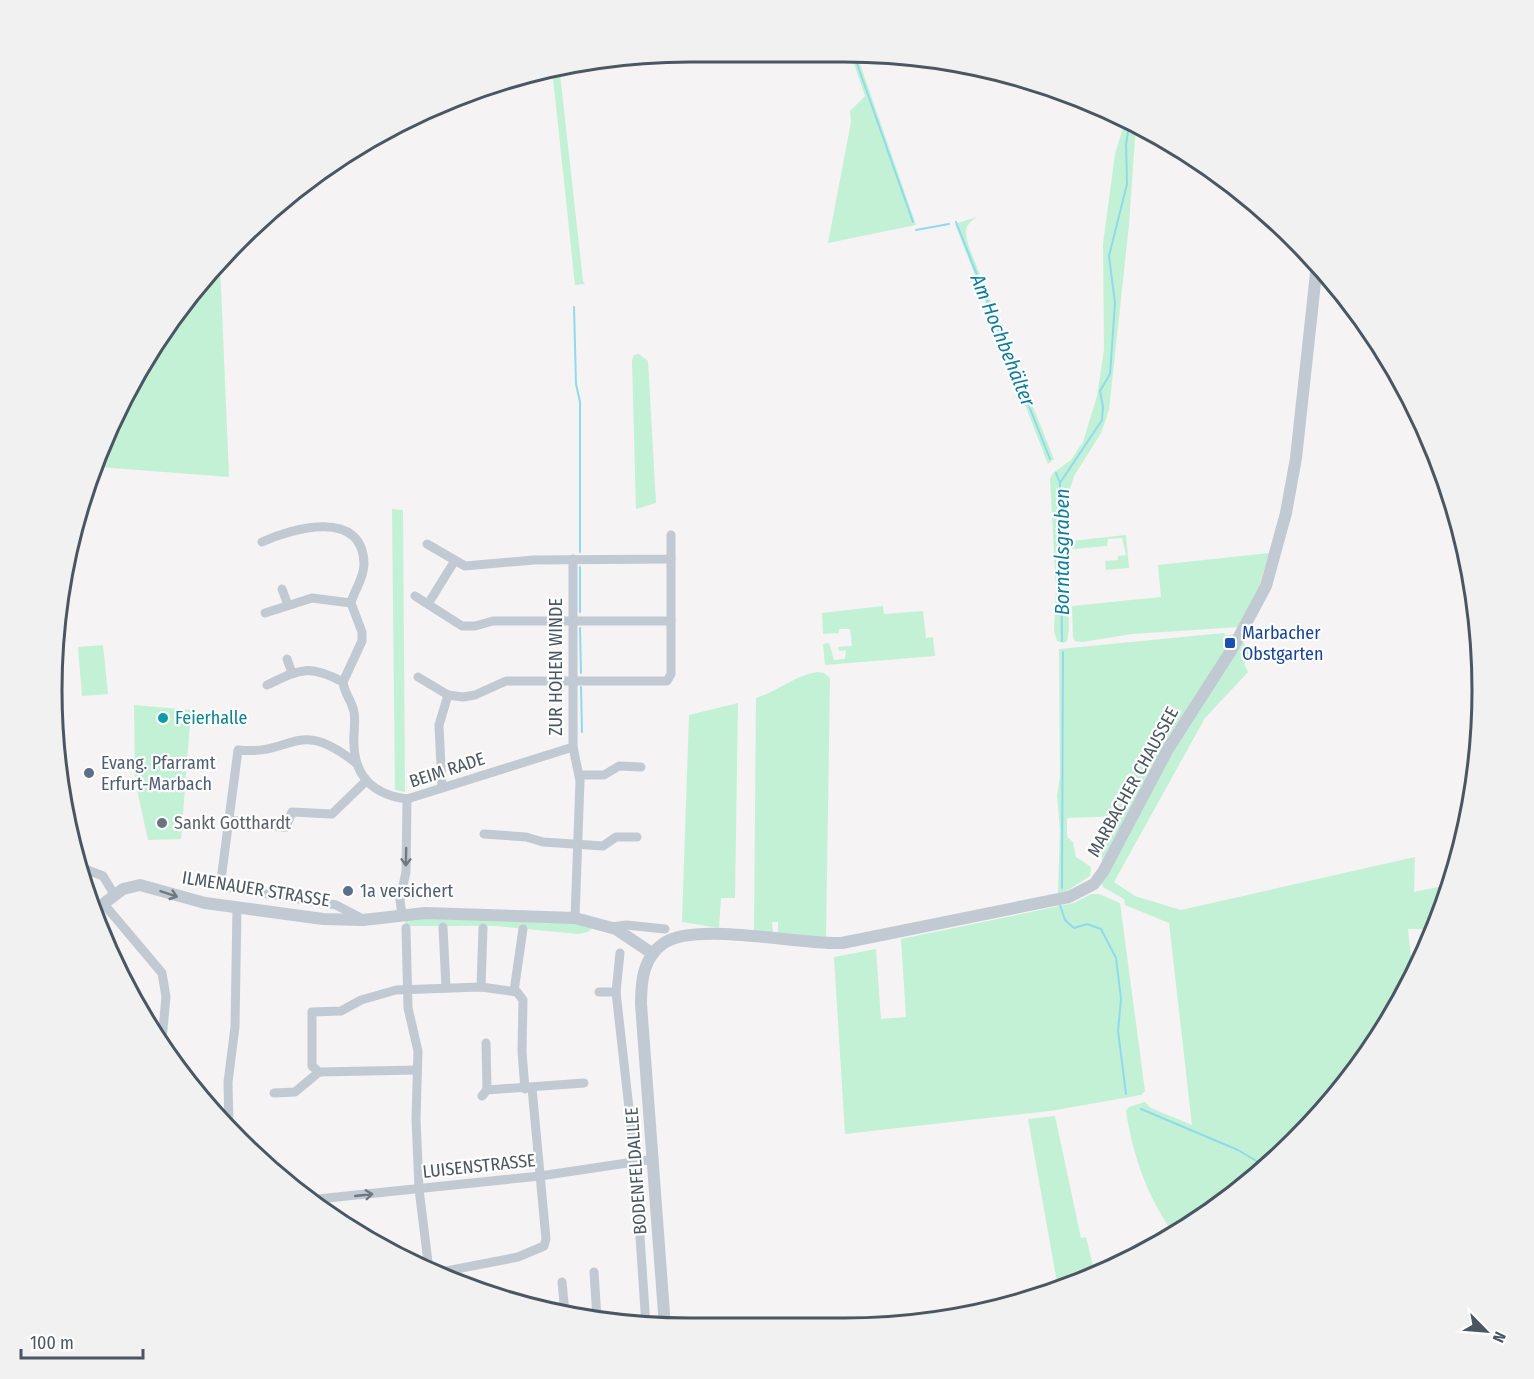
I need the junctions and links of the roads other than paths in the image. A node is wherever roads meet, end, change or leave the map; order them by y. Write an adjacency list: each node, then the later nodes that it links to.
1 (1316, 274): 49 (street, MARBACHER CHAUSSEE)
2 (671, 535): 6 (street)
3 (262, 542): 10 (street)
4 (427, 544): 7 (street)
5 (573, 559): 6 (street); 7 (street); 14 (street, ZUR HOHEN WINDE)
6 (670, 559): 15 (street)
7 (454, 562): 11 (street)
8 (282, 589): 12 (street)
9 (415, 596): 11 (street)
10 (351, 603): 12 (street); 20 (street)
11 (428, 604): 14 (street)
12 (288, 605): 13 (street)
13 (265, 613)
14 (573, 620): 15 (street); 19 (street, ZUR HOHEN WINDE)
15 (671, 621): 19 (street)
16 (287, 660): 17 (street)
17 (292, 673): 20 (street); 21 (street)
18 (418, 677): 22 (street)
19 (573, 680): 22 (street); 23 (street, ZUR HOHEN WINDE)
20 (343, 682): 24 (street)
21 (267, 686)
22 (448, 695): 28 (street)
23 (573, 747): 26 (street, ZUR HOHEN WINDE); 28 (street, BEIM RADE)
24 (356, 763): 27 (street); 30 (street)
25 (641, 767): 26 (street)
26 (580, 775): 33 (street, ZUR HOHEN WINDE)
27 (366, 781): 29 (street); 30 (street)
28 (442, 788): 29 (street, BEIM RADE)
29 (407, 798): 39 (street, BEIM RADE, one-way to 39)
30 (229, 822): 41 (street)
31 (484, 834): 33 (street)
32 (637, 837): 33 (street)
33 (578, 845): 40 (street, ZUR HOHEN WINDE)
34 (89, 870): 35 (street)
35 (114, 894): 36 (street); 37 (street, ILMENAUER STRASSE, one-way to 37)
36 (100, 905)
37 (237, 907): 41 (street, ILMENAUER STRASSE); 65 (street)
38 (102, 911): 56 (street)
39 (402, 915): 40 (street, ILMENAUER STRASSE); 41 (street, ILMENAUER STRASSE)
40 (575, 918): 43 (street, ILMENAUER STRASSE)
41 (363, 920)
42 (443, 927): 51 (street)
43 (611, 927): 47 (street, ILMENAUER STRASSE); 49 (street, ILMENAUER STRASSE)
44 (406, 928): 52 (street)
45 (483, 928): 50 (street)
46 (523, 929): 53 (street)
47 (665, 929)
48 (620, 953): 55 (street, BODENFELDALLEE)
49 (653, 954): 58 (street, BODENFELDALLEE)
50 (481, 987): 51 (street); 53 (street)
51 (446, 988): 52 (street)
52 (408, 990): 60 (street); 61 (street)
53 (514, 991): 63 (street)
54 (599, 992): 55 (street)
55 (616, 992): 59 (street, BODENFELDALLEE)
56 (163, 1031)
57 (486, 1043): 63 (street)
58 (645, 1054): 59 (street); 66 (street, BODENFELDALLEE)
59 (625, 1056): 67 (street, BODENFELDALLEE)
60 (417, 1070): 61 (street); 69 (street)
61 (319, 1072): 64 (street)
62 (584, 1083): 63 (street)
63 (529, 1088): 68 (street)
64 (274, 1093)
65 (228, 1116)
66 (654, 1159): 67 (street, LUISENSTRASSE); 75 (street, BODENFELDALLEE)
67 (635, 1162): 68 (street, LUISENSTRASSE); 76 (street, BODENFELDALLEE)
68 (540, 1176): 69 (street, LUISENSTRASSE); 72 (street)
69 (419, 1189): 70 (street, LUISENSTRASSE, one-way to 69); 71 (street)
70 (322, 1199)
71 (428, 1260)
72 (450, 1270)
73 (594, 1272): 78 (street)
74 (562, 1282): 77 (street)
75 (663, 1284): 76 (street); 80 (street, BODENFELDALLEE)
76 (644, 1285): 79 (street, BODENFELDALLEE)
77 (564, 1304)
78 (596, 1310)
79 (646, 1316)
80 (665, 1317)

